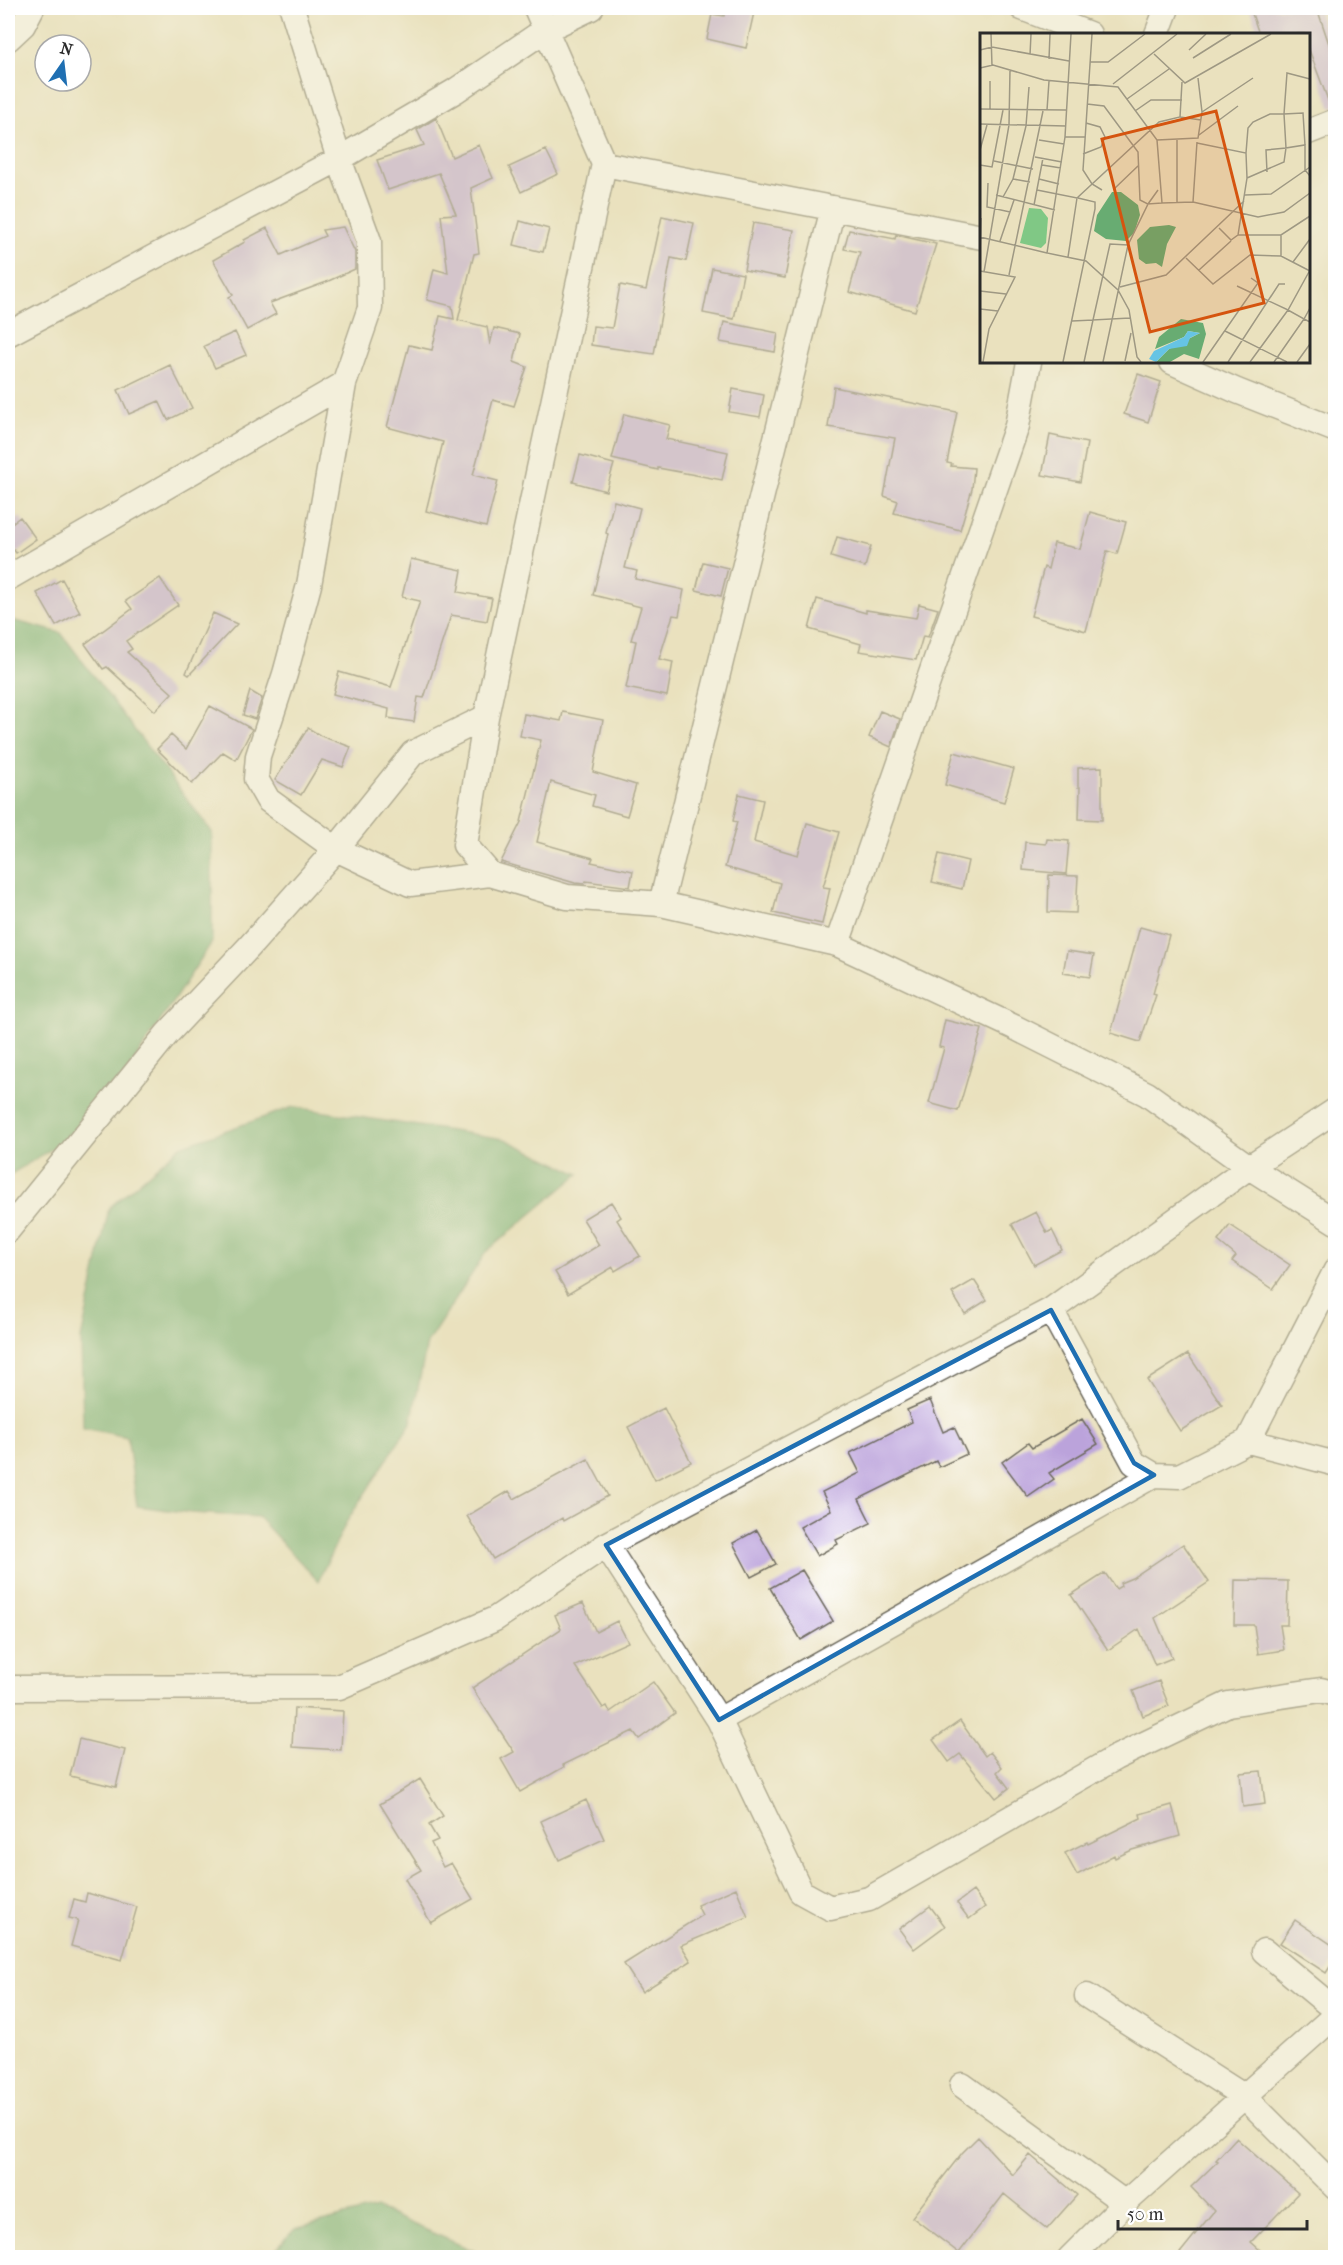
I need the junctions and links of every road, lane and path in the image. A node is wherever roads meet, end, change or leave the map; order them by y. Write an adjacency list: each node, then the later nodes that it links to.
1 (32, 8): 10 (street)
2 (292, 8): 13 (street)
3 (536, 8): 7 (street)
4 (591, 8): 7 (street)
5 (1022, 8): 8 (street)
6 (1167, 8): 9 (street)
7 (545, 30): 13 (street); 14 (street)
8 (1086, 33)
9 (1157, 33)
10 (8, 39)
11 (1335, 121): 12 (street)
12 (1310, 131)
13 (339, 159): 17 (street); 20 (street)
14 (604, 164): 15 (street); 23 (street)
15 (833, 208): 16 (street); 26 (street)
16 (980, 237)
17 (8, 334)
18 (1029, 363): 27 (street)
19 (1174, 363): 21 (street)
20 (345, 384): 22 (street); 24 (street)
21 (1335, 430)
22 (8, 578)
23 (486, 717): 24 (street); 25 (street)
24 (336, 849): 25 (street); 31 (street)
25 (490, 874): 26 (street)
26 (661, 904): 27 (street)
27 (837, 944): 29 (street)
28 (1335, 1110): 29 (street)
29 (1250, 1167): 30 (street); 33 (street)
30 (1335, 1222)
31 (8, 1230)
32 (1335, 1269): 34 (street)
33 (1051, 1310): 36 (street); 37 (street)
34 (1248, 1441): 35 (street); 36 (street)
35 (1335, 1464)
36 (1154, 1475): 40 (street)
37 (606, 1545): 38 (street); 40 (street)
38 (8, 1688)
39 (1335, 1694): 40 (street)
40 (719, 1720)
41 (1264, 1951): 44 (street)
42 (1086, 1996): 44 (street)
43 (962, 2085): 46 (street)
44 (1245, 2097): 45 (street); 46 (street)
45 (1335, 2188)
46 (1125, 2203): 47 (street)
47 (1070, 2258)

